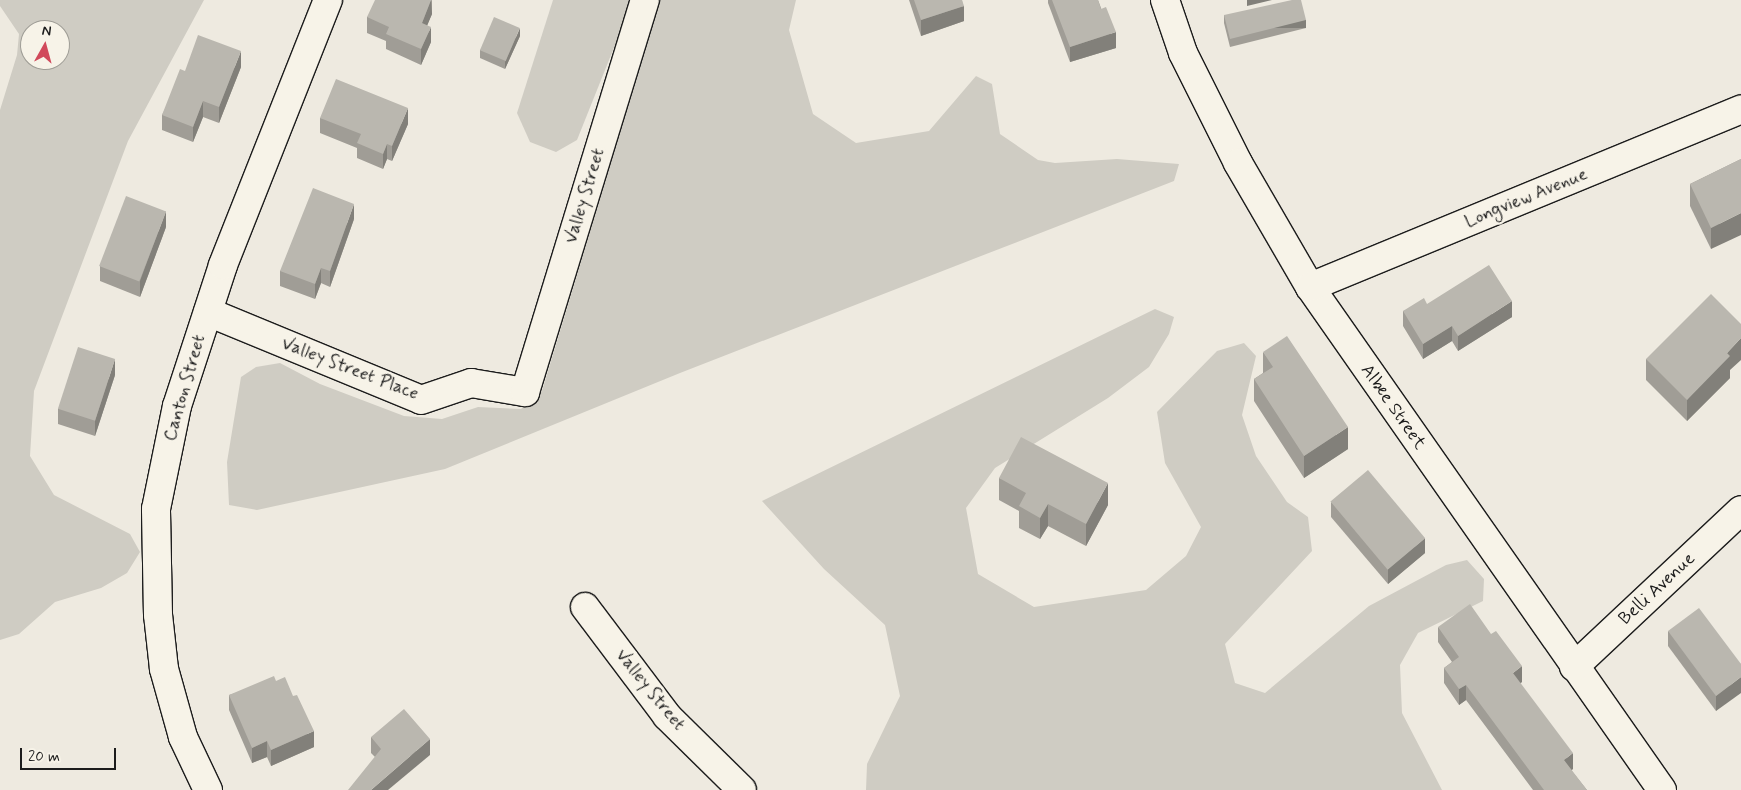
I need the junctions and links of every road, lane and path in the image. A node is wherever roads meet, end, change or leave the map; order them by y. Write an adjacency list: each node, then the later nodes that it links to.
1 (328, 0): 6 (street, Canton Street)
2 (645, 0): 7 (street, Valley Street)
3 (1165, 0): 5 (street, Albee Street)
4 (1741, 109): 5 (street, Longview Avenue)
5 (1310, 287): 10 (street, Albee Street)
6 (208, 312): 7 (street, Valley Street Place); 11 (street, Canton Street)
7 (525, 392)
8 (1741, 510): 10 (street, Belli Avenue)
9 (585, 607): 12 (street, Valley Street)
10 (1574, 667): 13 (street, Albee Street)
11 (208, 790)
12 (742, 790)
13 (1662, 790)

